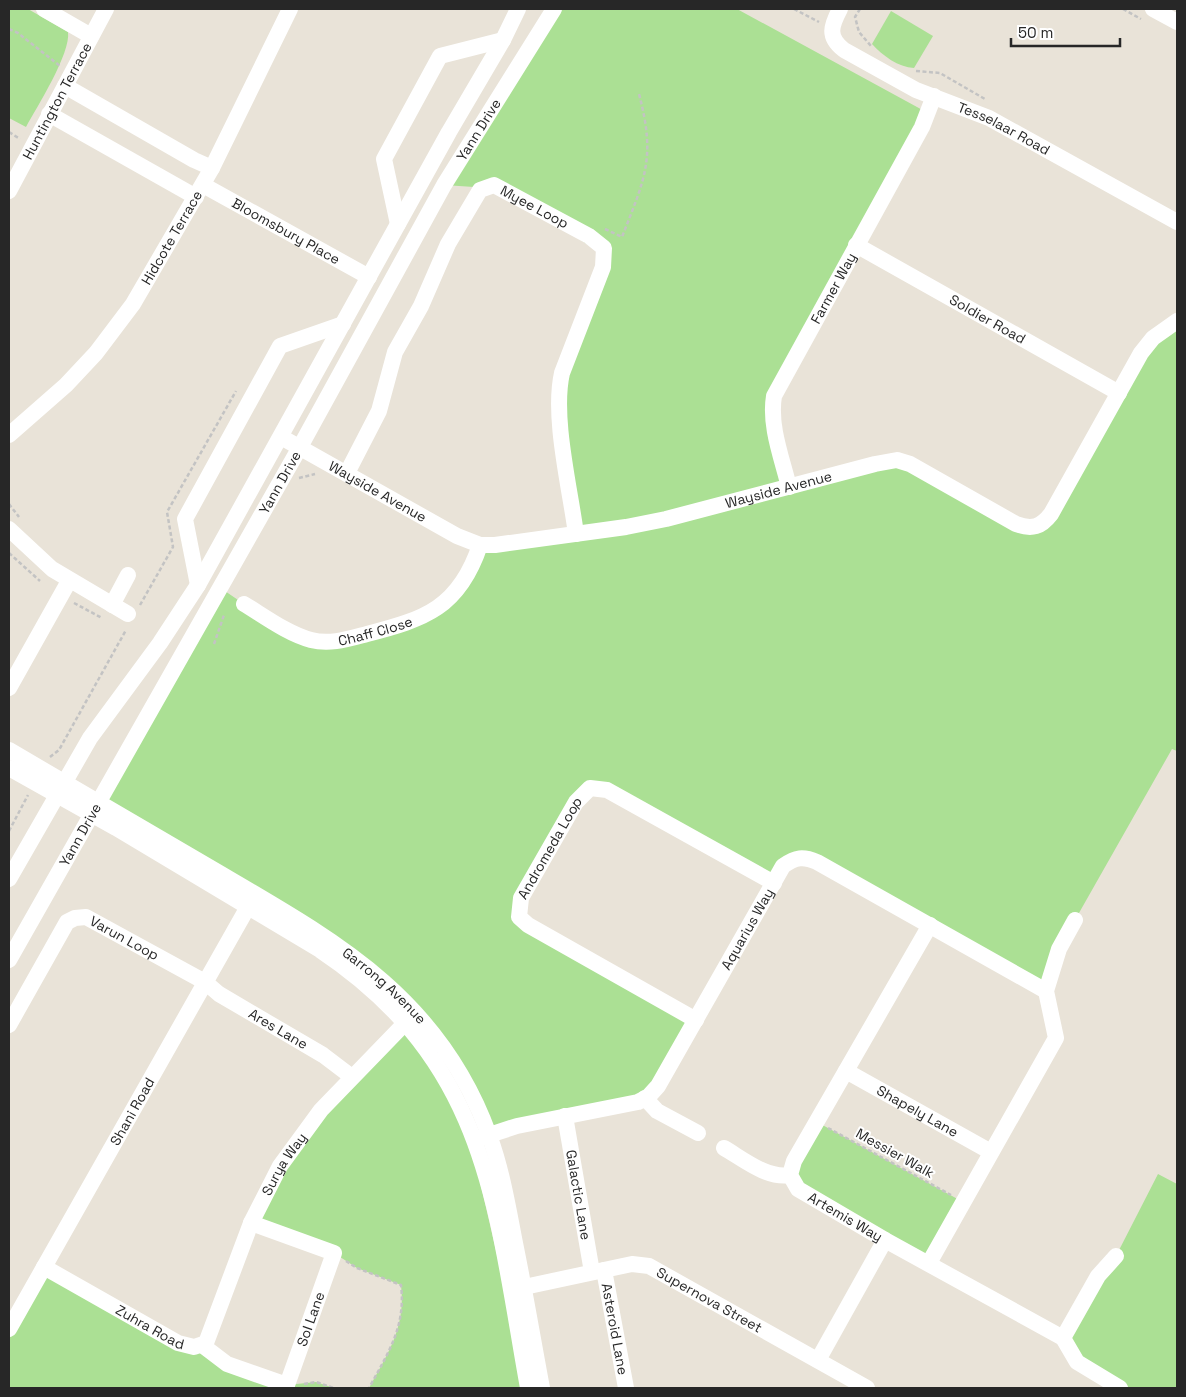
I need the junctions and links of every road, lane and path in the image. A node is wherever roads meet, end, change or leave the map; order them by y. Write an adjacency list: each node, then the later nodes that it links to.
1 (44, 9): 12 (street)
2 (106, 9): 12 (street, Huntington Terrace)
3 (290, 9): 18 (street, Hidcote Terrace)
4 (518, 9): 13 (street, Yann Drive)
5 (554, 9): 32 (street, Yann Drive)
6 (794, 9): 11 (path)
7 (840, 9): 11 (street)
8 (1153, 9): 9 (street)
9 (1177, 22)
10 (9, 29): 14 (path)
11 (831, 32): 16 (street, Tesselaar Road)
12 (91, 36): 14 (street, Huntington Terrace)
13 (503, 40): 22 (street, Yann Drive); 22 (street)
14 (68, 79): 17 (street, Huntington Terrace); 18 (street)
15 (639, 94): 23 (path)
16 (934, 96): 21 (street, Tesselaar Road); 24 (street, Farmer Way)
17 (50, 114): 19 (street, Huntington Terrace); 20 (street, Bloomsbury Place)
18 (212, 168): 20 (street, Hidcote Terrace)
19 (9, 191)
20 (199, 192): 25 (street, Bloomsbury Place); 30 (street, Hidcote Terrace)
21 (1177, 222)
22 (398, 224): 25 (street, Yann Drive)
23 (598, 242): 33 (street, Myee Loop); 37 (street)
24 (856, 245): 29 (street, Soldier Road); 34 (street, Farmer Way)
25 (369, 277): 27 (street, Yann Drive)
26 (1177, 322): 29 (street, Wayside Avenue)
27 (343, 324): 31 (street, Yann Drive); 41 (street)
28 (238, 388): 42 (path)
29 (1119, 392): 34 (street, Wayside Avenue)
30 (9, 435)
31 (281, 437): 32 (street, Wayside Avenue); 41 (street, Yann Drive)
32 (300, 447): 33 (street, Wayside Avenue); 52 (street, Yann Drive)
33 (347, 473): 38 (street, Wayside Avenue)
34 (789, 487): 37 (street, Wayside Avenue)
35 (9, 504): 36 (path)
36 (16, 525): 40 (street)
37 (576, 534): 38 (street, Wayside Avenue)
38 (480, 545): 43 (street, Chaff Close)
39 (128, 575): 42 (path); 44 (street)
40 (69, 581): 44 (street); 46 (street)
41 (198, 584): 51 (street, Yann Drive)
42 (150, 587): 45 (path)
43 (244, 604)
44 (112, 605): 45 (street)
45 (131, 617): 49 (path)
46 (9, 688)
47 (9, 750): 49 (street, Garrong Avenue)
48 (9, 768): 50 (street, Garrong Avenue)
49 (43, 770): 51 (street, Garrong Avenue)
50 (34, 784): 51 (street, Garrong Avenue); 53 (path)
51 (60, 789): 52 (street, Garrong Avenue); 54 (street, Yann Drive)
52 (94, 808): 56 (street, Garrong Avenue); 59 (street, Yann Drive)
53 (9, 831)
54 (9, 879)
55 (774, 883): 58 (street, Aquarius Way); 63 (street, Aquarius Way); 63 (street, Andromeda Loop)
56 (252, 901): 60 (street, Shani Road); 62 (street, Garrong Avenue)
57 (1075, 920): 61 (street)
58 (930, 925): 61 (street, Aquarius Way); 65 (street)
59 (9, 960)
60 (205, 982): 64 (street, Varun Loop); 66 (street, Ares Lane); 81 (street, Shani Road)
61 (1046, 991): 73 (street)
62 (410, 1018): 66 (street, Surya Way); 71 (street, Garrong Avenue)
63 (696, 1020): 67 (street, Aquarius Way)
64 (9, 1025)
65 (846, 1071): 69 (street); 73 (street, Shapely Lane)
66 (352, 1076): 76 (street, Surya Way)
67 (645, 1098): 68 (street); 70 (street)
68 (565, 1116): 71 (street); 82 (street, Galactic Lane)
69 (816, 1122): 74 (street); 75 (path, Messier Walk)
70 (698, 1133)
71 (482, 1137): 83 (street, Garrong Avenue)
72 (724, 1148): 74 (street)
73 (991, 1152): 75 (street)
74 (790, 1175): 77 (street, Artemis Way)
75 (963, 1202): 80 (street)
76 (251, 1223): 78 (street); 86 (street, Surya Way)
77 (885, 1240): 80 (street, Artemis Way); 87 (street)
78 (334, 1253): 88 (street, Sol Lane); 90 (path)
79 (1116, 1256): 85 (street)
80 (929, 1263): 85 (street, Artemis Way)
81 (44, 1268): 84 (street, Shani Road); 86 (street, Zuhra Road)
82 (598, 1271): 83 (street, Supernova Street); 87 (street, Supernova Street); 93 (street, Asteroid Lane)
83 (517, 1288): 91 (street, Garrong Avenue); 92 (street, Garrong Avenue)
84 (9, 1329)
85 (1063, 1338): 95 (street)
86 (202, 1345): 88 (street, Zuhra Road)
87 (818, 1360): 94 (street, Supernova Street)
88 (287, 1386): 89 (path)
89 (334, 1388)
90 (369, 1388)
91 (528, 1388)
92 (542, 1388)
93 (626, 1388)
94 (867, 1388)
95 (1120, 1388)

